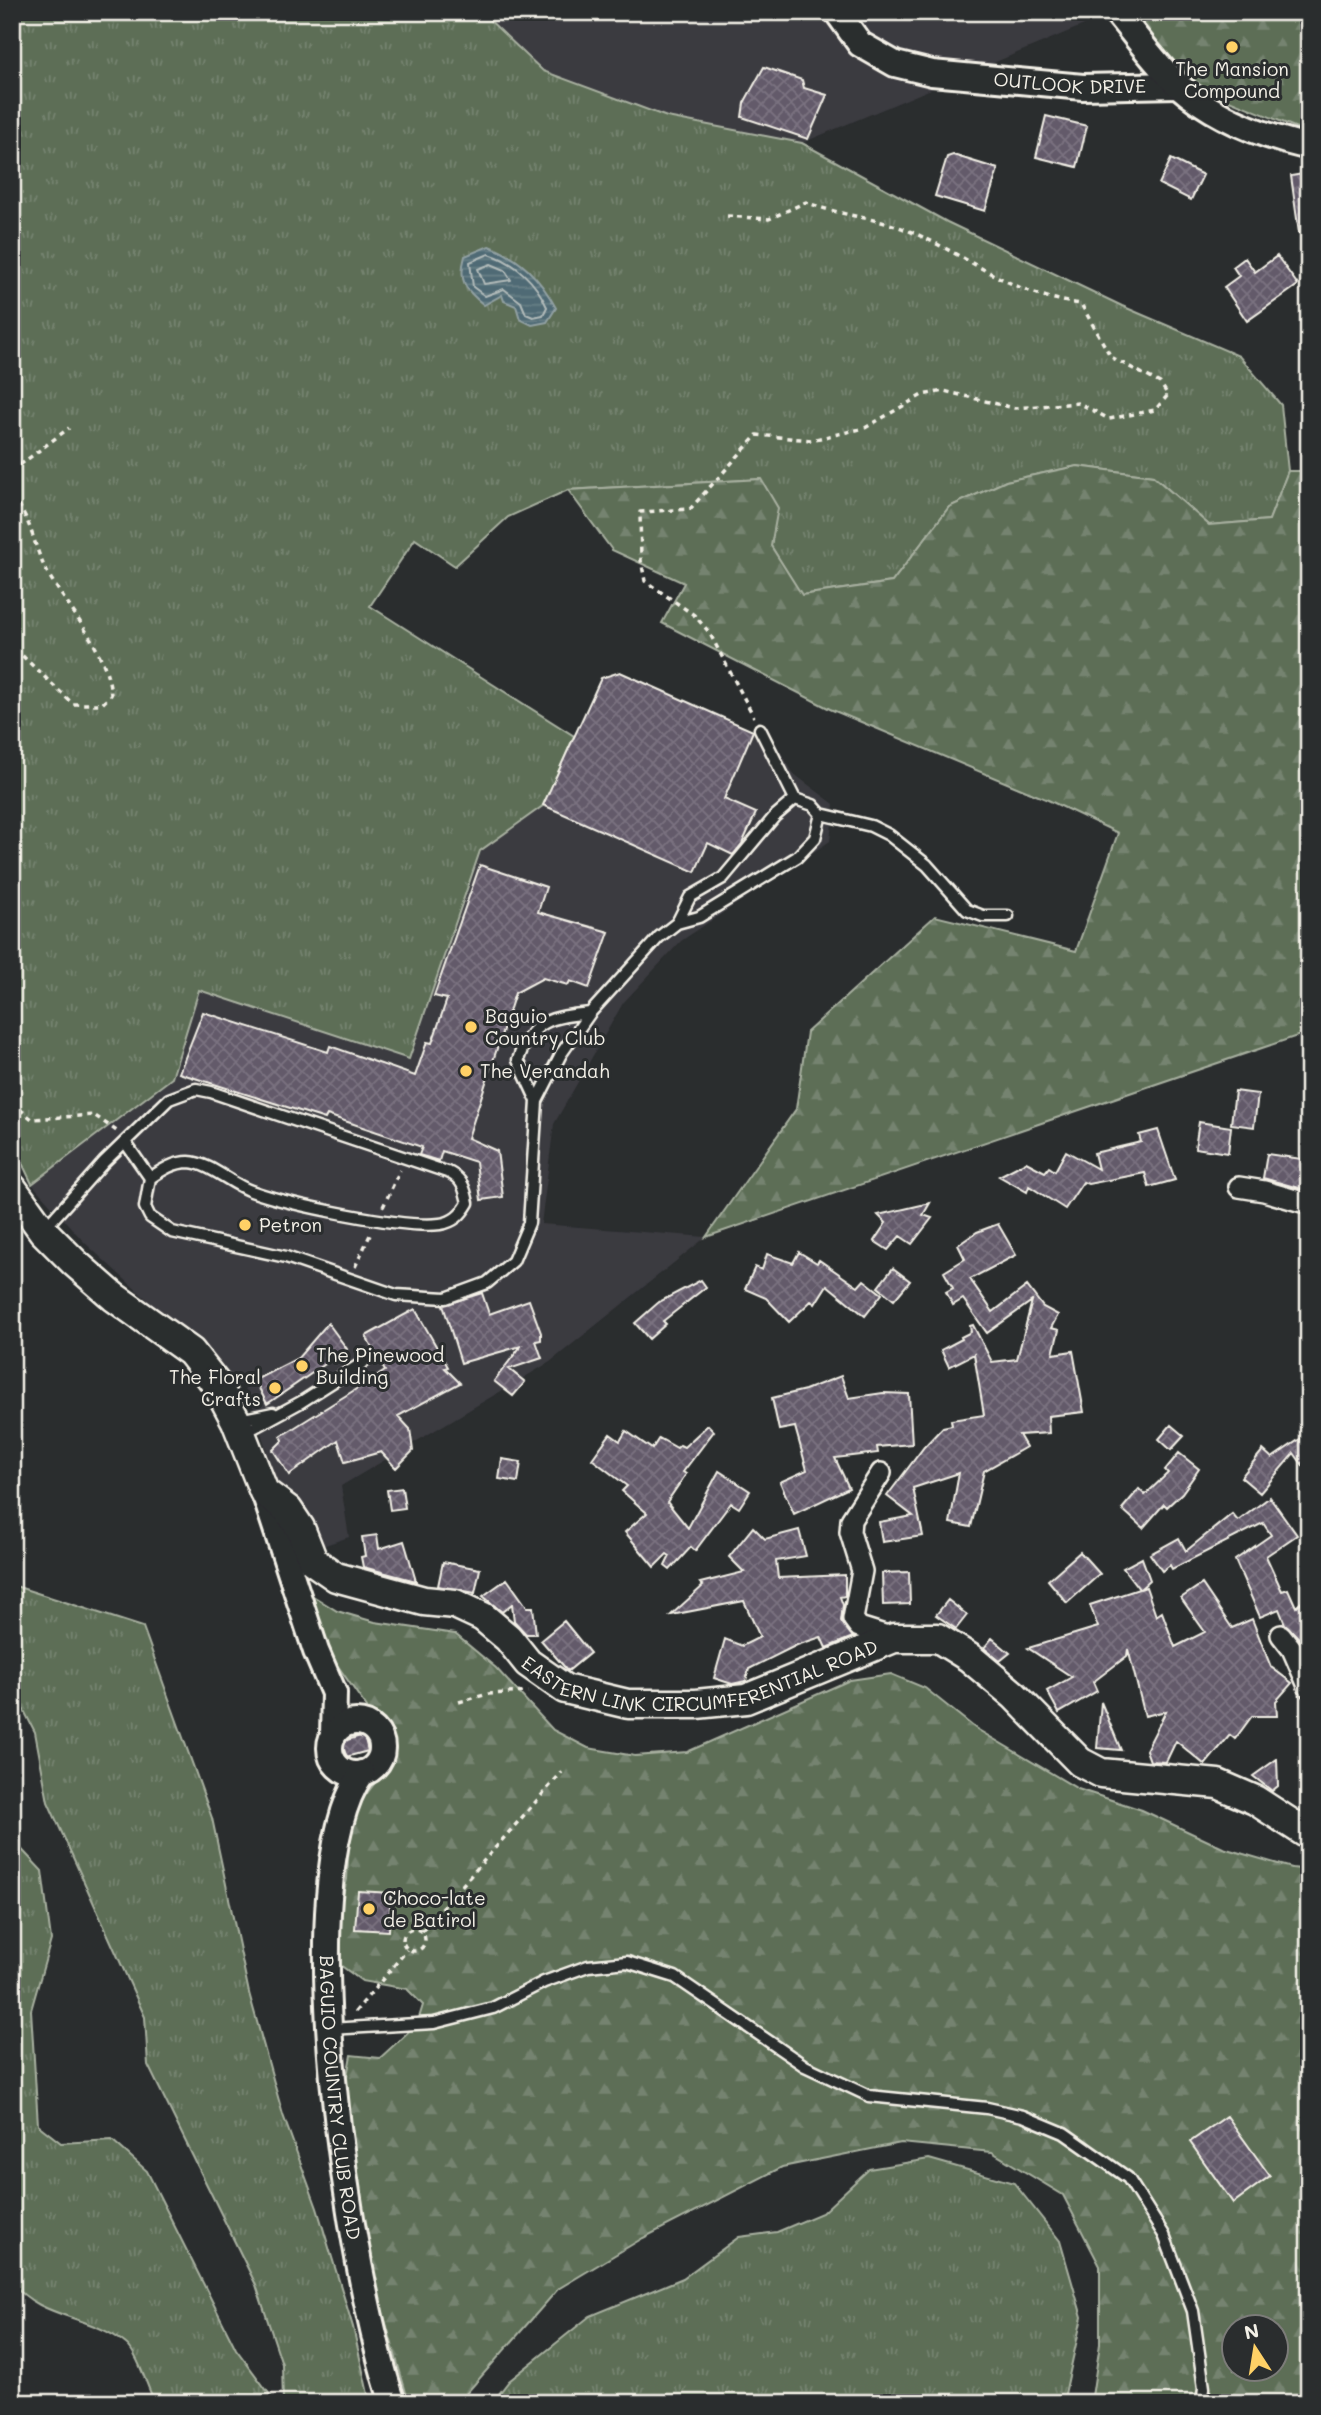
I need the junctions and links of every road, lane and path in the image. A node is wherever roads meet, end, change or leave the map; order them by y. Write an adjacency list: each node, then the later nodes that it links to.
1 (837, 12): 3 (street, OUTLOOK DRIVE)
2 (1116, 12): 3 (street)
3 (1178, 85): 4 (street)
4 (1309, 147)
5 (727, 216): 10 (path)
6 (69, 428): 7 (path)
7 (12, 471)
8 (12, 497): 9 (path)
9 (12, 646)
10 (760, 729): 11 (lane)
11 (795, 799): 12 (lane); 14 (lane)
12 (821, 814): 13 (lane); 14 (lane)
13 (1008, 916)
14 (677, 923): 15 (lane)
15 (590, 1013): 16 (lane); 16 (lane)
16 (537, 1101): 19 (lane)
17 (12, 1103): 18 (path)
18 (125, 1142): 19 (lane); 19 (lane); 23 (lane)
19 (150, 1178)
20 (1239, 1187): 22 (street)
21 (12, 1188): 23 (main road)
22 (1309, 1204)
23 (43, 1231): 25 (main road)
24 (364, 1362): 25 (lane)
25 (239, 1427): 27 (main road)
26 (881, 1473): 29 (street)
27 (264, 1492): 31 (main road, EASTERN LINK CIRCUMFERENTIAL ROAD); 32 (street)
28 (1281, 1635): 30 (street)
29 (894, 1638): 31 (main road, EASTERN LINK CIRCUMFERENTIAL ROAD); 38 (main road, EASTERN LINK CIRCUMFERENTIAL ROAD)
30 (1309, 1688)
31 (565, 1689): 33 (path)
32 (334, 1693): 34 (street); 35 (street)
33 (459, 1702)
34 (366, 1724): 35 (street); 37 (street)
35 (333, 1736): 37 (street)
36 (562, 1772): 39 (path)
37 (353, 1778): 41 (street, BAGUIO COUNTRY CLUB ROAD)
38 (1309, 1835)
39 (422, 1931): 40 (path); 40 (path)
40 (407, 1950): 41 (path)
41 (334, 2029): 42 (street, BAGUIO COUNTRY CLUB ROAD); 43 (lane)
42 (393, 2403)
43 (1202, 2403)

